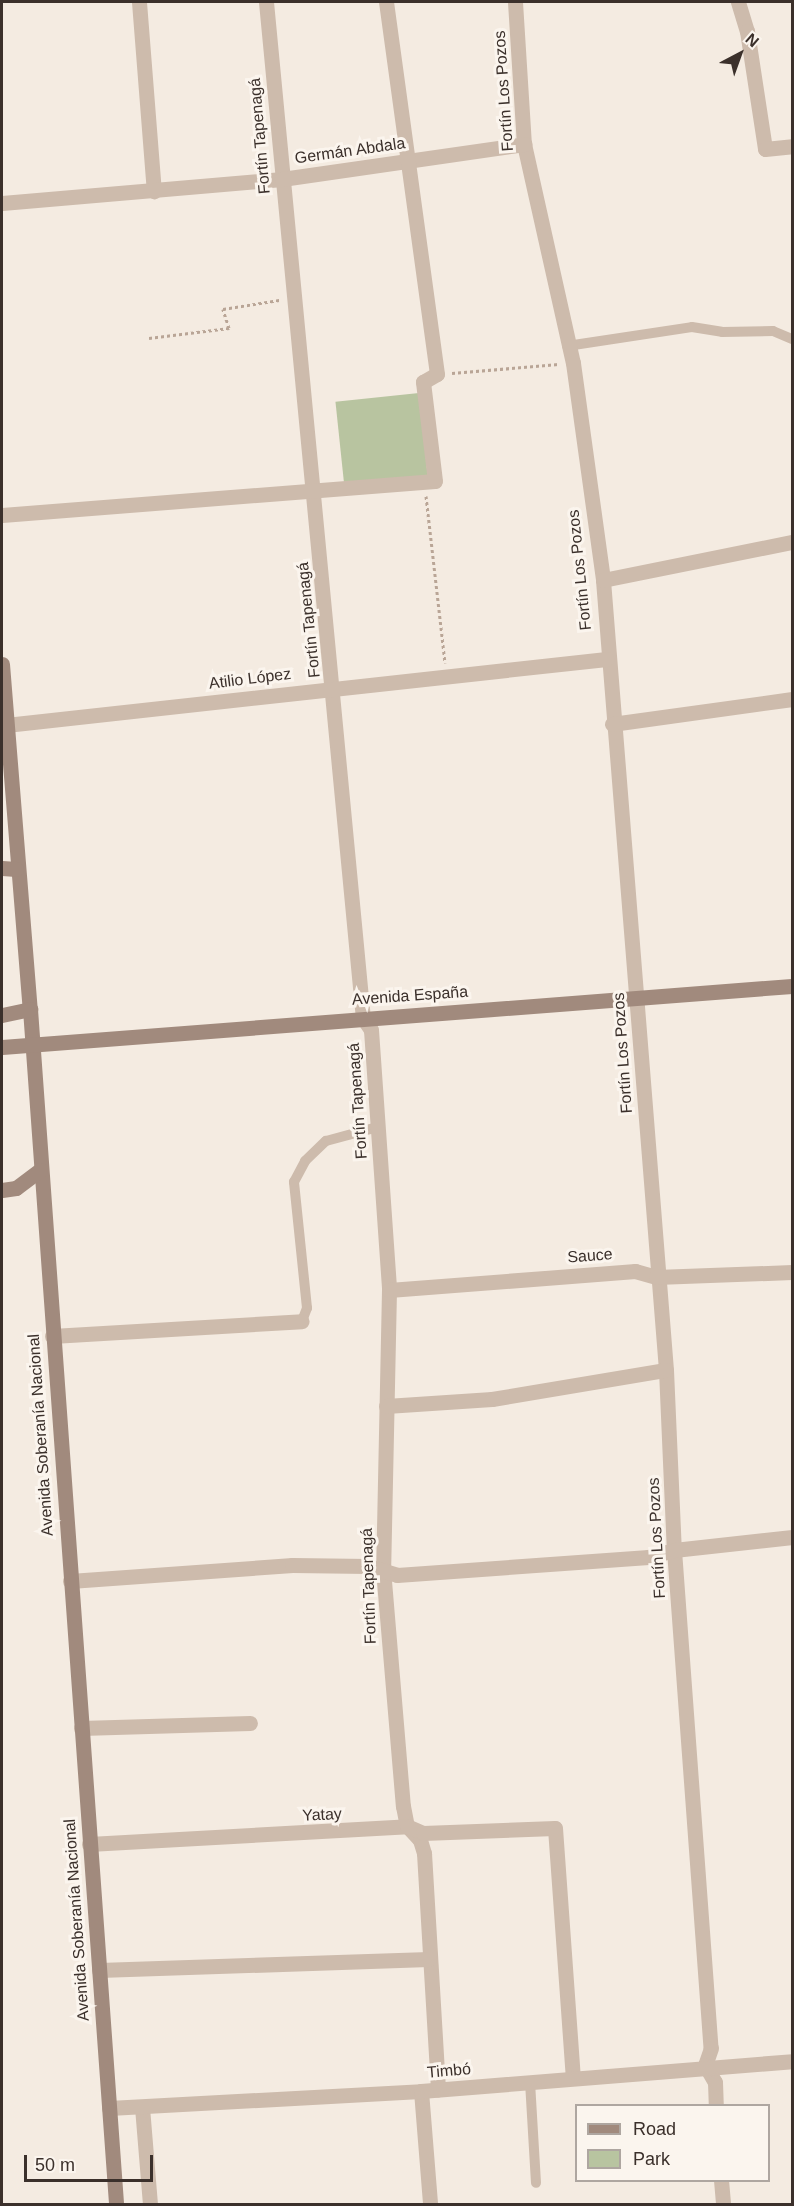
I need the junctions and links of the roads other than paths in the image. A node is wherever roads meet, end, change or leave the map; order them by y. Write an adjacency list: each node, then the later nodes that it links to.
1 (139, 2): 10 (street)
2 (266, 2): 9 (street, Fortín Tapenagá)
3 (386, 2): 8 (street)
4 (515, 2): 6 (street, Fortín Los Pozos)
5 (738, 2): 7 (street)
6 (524, 144): 8 (street, Germán Abdala); 13 (street, Fortín Los Pozos)
7 (792, 146)
8 (406, 161): 9 (street, Germán Abdala); 14 (street)
9 (282, 179): 10 (street, Germán Abdala); 14 (street, Fortín Tapenagá)
10 (154, 191): 11 (street, Germán Abdala)
11 (2, 202)
12 (792, 339): 13 (lane)
13 (567, 346): 17 (street, Fortín Los Pozos)
14 (314, 492): 15 (street); 20 (street, Fortín Tapenagá)
15 (2, 516)
16 (792, 542): 17 (street)
17 (603, 580): 18 (street, Fortín Los Pozos)
18 (606, 659): 20 (street, Atilio López); 22 (street, Fortín Los Pozos)
19 (2, 664): 23 (main road, Avenida Soberanía Nacional)
20 (334, 687): 23 (street, Atilio López); 29 (street, Fortín Tapenagá)
21 (792, 699): 22 (street)
22 (612, 724): 26 (street, Fortín Los Pozos)
23 (6, 725): 24 (main road, Avenida Soberanía Nacional)
24 (9, 868): 27 (main road, Avenida Soberanía Nacional)
25 (792, 986): 26 (main road, Avenida España)
26 (637, 998): 29 (main road, Avenida España); 36 (street, Fortín Los Pozos)
27 (30, 1009): 28 (main road); 30 (main road, Avenida Soberanía Nacional)
28 (2, 1016)
29 (363, 1018): 30 (main road, Avenida España); 32 (street, Fortín Tapenagá)
30 (30, 1042): 31 (main road, Avenida España); 33 (main road, Avenida Soberanía Nacional)
31 (2, 1047)
32 (378, 1127): 37 (street, Fortín Tapenagá); 38 (lane)
33 (40, 1170): 34 (main road); 39 (main road, Avenida Soberanía Nacional)
34 (2, 1190)
35 (792, 1272): 36 (street, Sauce)
36 (656, 1277): 37 (street, Sauce); 40 (street, Fortín Los Pozos)
37 (389, 1290): 41 (street, Fortín Tapenagá)
38 (302, 1322): 39 (street)
39 (52, 1336): 45 (main road, Avenida Soberanía Nacional)
40 (666, 1370): 41 (street); 43 (street, Fortín Los Pozos)
41 (386, 1406): 44 (street, Fortín Tapenagá)
42 (792, 1537): 43 (street)
43 (674, 1550): 44 (street); 53 (street, Fortín Los Pozos)
44 (383, 1569): 45 (street); 48 (street, Fortín Tapenagá)
45 (70, 1581): 47 (main road, Avenida Soberanía Nacional)
46 (250, 1723): 47 (street)
47 (81, 1728): 49 (main road, Avenida Soberanía Nacional)
48 (407, 1826): 49 (street, Yatay); 50 (street, Fortín Tapenagá); 54 (street, Yatay)
49 (89, 1844): 51 (main road, Avenida Soberanía Nacional)
50 (429, 1959): 51 (street); 56 (street, Fortín Tapenagá)
51 (99, 1970): 60 (main road, Avenida Soberanía Nacional)
52 (792, 2061): 53 (street, Timbó)
53 (705, 2065): 54 (street, Timbó); 58 (street)
54 (573, 2077): 55 (street, Timbó)
55 (530, 2082): 56 (street, Timbó); 62 (lane)
56 (438, 2090): 57 (street, Timbó)
57 (422, 2091): 59 (street, Timbó); 65 (street)
58 (716, 2104)
59 (142, 2107): 60 (street, Timbó); 64 (street)
60 (108, 2108): 63 (main road, Avenida Soberanía Nacional)
61 (722, 2182): 66 (street)
62 (536, 2183)
63 (116, 2205)
64 (150, 2205)
65 (430, 2205)
66 (723, 2205)

